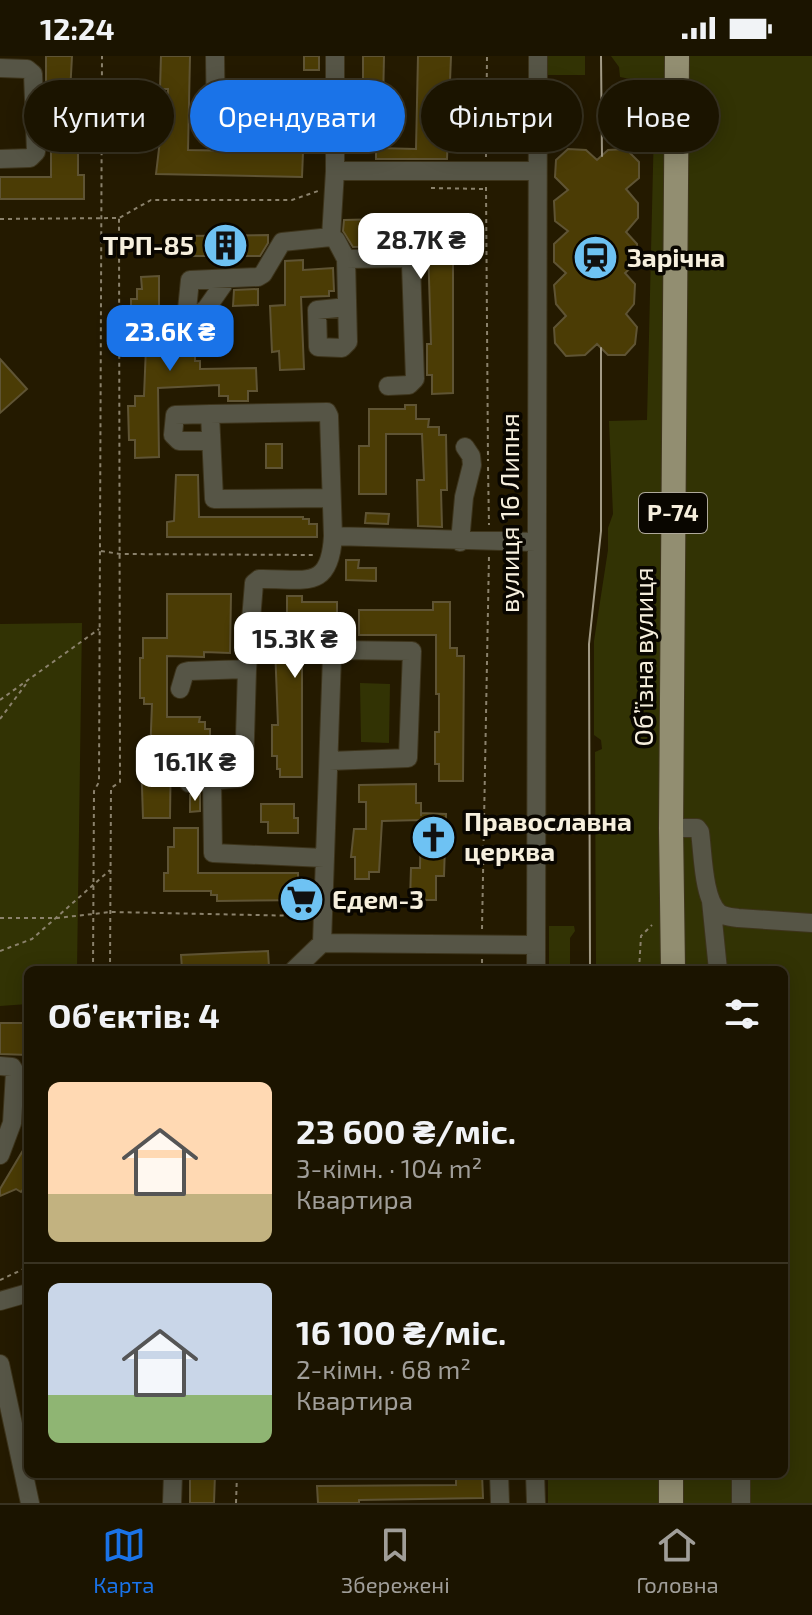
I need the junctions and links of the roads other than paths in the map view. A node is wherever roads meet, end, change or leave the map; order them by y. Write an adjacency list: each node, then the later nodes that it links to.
1 (215, 56): 6 (street)
2 (335, 56): 7 (street)
3 (538, 56): 10 (street, вулиця 16 Липня)
4 (677, 56): 31 (main road, Обʼїзна вулиця / Р-74)
5 (0, 68): 9 (street)
6 (215, 80)
7 (335, 80)
8 (335, 152): 11 (street)
9 (0, 159)
10 (537, 171): 11 (street); 23 (street, вулиця 16 Липня)
11 (334, 178): 12 (street)
12 (331, 237): 13 (street); 14 (street)
13 (346, 259): 15 (street); 16 (street)
14 (227, 279)
15 (347, 307)
16 (388, 386)
17 (210, 414): 18 (street); 18 (street); 20 (street)
18 (211, 441): 20 (street)
19 (465, 447): 22 (street)
20 (331, 498): 21 (street)
21 (333, 536): 22 (street); 24 (street)
22 (460, 542): 23 (street)
23 (536, 542): 26 (street, вулиця 16 Липня)
24 (247, 669): 25 (street); 29 (street)
25 (180, 689)
26 (537, 726): 27 (street); 36 (street, вулиця 16 Липня)
27 (556, 728)
28 (329, 761): 28 (street); 32 (street)
29 (212, 781): 30 (street); 32 (street)
30 (189, 783)
31 (671, 828): 33 (street); 39 (main road, Обʼїзна вулиця / Р-74)
32 (324, 858): 35 (street)
33 (710, 898): 34 (street); 40 (street)
34 (812, 923)
35 (322, 943): 36 (street); 37 (street)
36 (536, 945): 38 (street, вулиця 16 Липня)
37 (298, 966)
38 (536, 966)
39 (673, 966)
40 (718, 966)
41 (0, 1066): 42 (street)
42 (6, 1108): 43 (street)
43 (0, 1155)
44 (24, 1294): 45 (street)
45 (0, 1301)
46 (0, 1364): 47 (street)
47 (20, 1410): 48 (street)
48 (24, 1447)
49 (27, 1478): 55 (street)
50 (173, 1478): 56 (street)
51 (499, 1478): 57 (street)
52 (535, 1478): 58 (street)
53 (671, 1478): 59 (main road)
54 (741, 1478): 60 (street)
55 (30, 1503)
56 (172, 1503)
57 (500, 1503)
58 (536, 1503)
59 (671, 1503)
60 (741, 1503)

